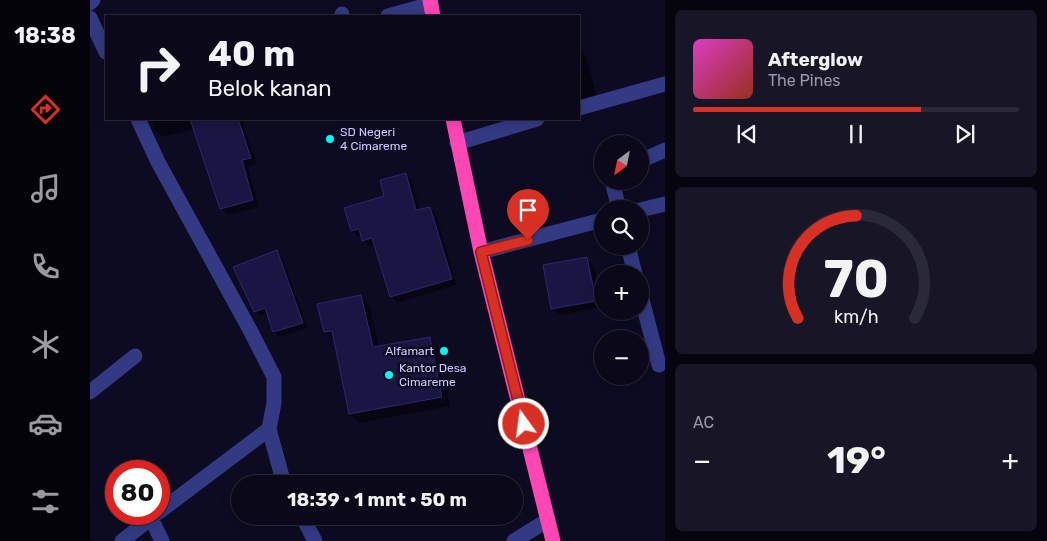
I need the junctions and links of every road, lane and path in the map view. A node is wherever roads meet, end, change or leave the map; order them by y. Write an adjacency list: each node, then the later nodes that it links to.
1 (93, 0): 2 (street)
2 (90, 3)
3 (432, 7): 4 (street)
4 (393, 15)
5 (90, 18): 6 (street)
6 (105, 50)
7 (664, 84): 8 (street)
8 (580, 108)
9 (138, 120): 23 (street)
10 (453, 120): 12 (highway)
11 (534, 120): 12 (street)
12 (457, 143): 18 (highway)
13 (664, 150): 14 (street)
14 (649, 157)
15 (664, 204): 16 (street)
16 (649, 208)
17 (594, 222): 18 (street)
18 (481, 252): 26 (highway)
19 (647, 320): 21 (street)
20 (135, 356): 22 (street)
21 (659, 365)
22 (90, 392)
23 (270, 429): 24 (street); 25 (street)
24 (282, 475)
25 (170, 504)
26 (548, 520): 33 (street); 34 (highway)
27 (142, 525): 30 (street)
28 (158, 525): 31 (street)
29 (307, 525): 32 (street)
30 (122, 541)
31 (162, 541)
32 (316, 541)
33 (514, 541)
34 (553, 541)

